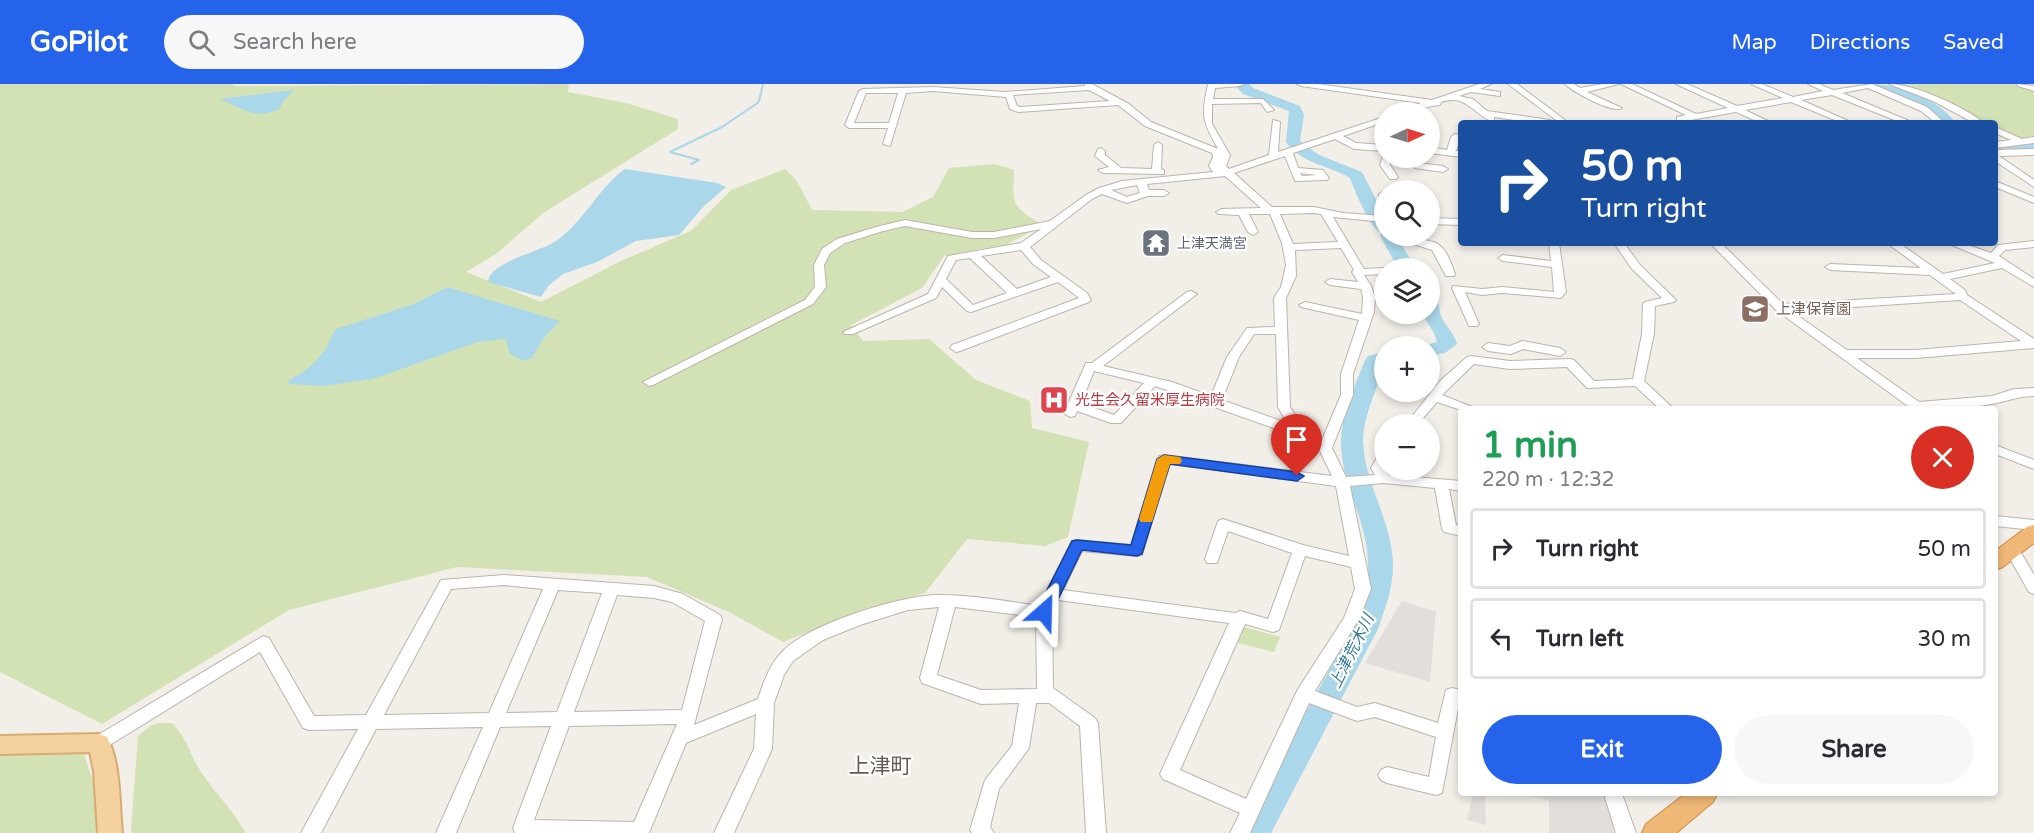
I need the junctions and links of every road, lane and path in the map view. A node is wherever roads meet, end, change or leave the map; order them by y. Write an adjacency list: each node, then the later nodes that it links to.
1 (1240, 84): 15 (street)
2 (1301, 84): 21 (street)
3 (1378, 84): 21 (street)
4 (1487, 84): 19 (street)
5 (1512, 84): 41 (street)
6 (1569, 84): 24 (street)
7 (1615, 84): 24 (street)
8 (1625, 84): 37 (street)
9 (1680, 84): 34 (street)
10 (1744, 84): 28 (street)
11 (1755, 84): 28 (street)
12 (1812, 84): 25 (street)
13 (1893, 84): 48 (street)
14 (2020, 84): 20 (street)
15 (1212, 85): 29 (street)
16 (1866, 85): 25 (street); 47 (street)
17 (1089, 86): 23 (street); 32 (street)
18 (935, 87): 22 (street); 23 (street)
19 (1469, 87): 26 (street); 27 (street)
20 (2034, 89)
21 (1356, 90): 30 (street)
22 (903, 91): 51 (street); 51 (street)
23 (1008, 91): 32 (street)
24 (1579, 91): 33 (street)
25 (1832, 92): 28 (street); 46 (street)
26 (1497, 94)
27 (1452, 97): 31 (street); 36 (street)
28 (1787, 100): 34 (street); 44 (street); 45 (street)
29 (1208, 102): 35 (street); 76 (street)
30 (1431, 102)
31 (1440, 102)
32 (1116, 103): 76 (street)
33 (1618, 108)
34 (1734, 109): 37 (street); 43 (street)
35 (1270, 110)
36 (1486, 113): 39 (street); 40 (street)
37 (1696, 117): 38 (street); 42 (street)
38 (1680, 119)
39 (1493, 120)
40 (1531, 120)
41 (1561, 120)
42 (1703, 120)
43 (1761, 120)
44 (1830, 120)
45 (1841, 120)
46 (1902, 120)
47 (1937, 120)
48 (1974, 120)
49 (1276, 122): 68 (street)
50 (1374, 123): 53 (street)
51 (893, 126): 57 (street)
52 (1998, 131): 56 (street)
53 (1336, 136): 59 (street); 64 (street)
54 (1458, 138): 67 (street)
55 (2034, 140): 56 (street)
56 (2020, 141): 60 (street)
57 (887, 144)
58 (1158, 145): 75 (street)
59 (1374, 147)
60 (1998, 149)
61 (1998, 150): 66 (street)
62 (1101, 151): 73 (street)
63 (1440, 151): 67 (street)
64 (1288, 152): 68 (street); 74 (street)
65 (1998, 152): 80 (street)
66 (2034, 152)
67 (1456, 153)
68 (1274, 157): 76 (street)
69 (1387, 168): 78 (street)
70 (1437, 168): 71 (street)
71 (1443, 169)
72 (1103, 170): 73 (street)
73 (1118, 170): 75 (street)
74 (1295, 170)
75 (1156, 171): 77 (street)
76 (1222, 173): 77 (street); 86 (street)
77 (1185, 177): 79 (street)
78 (1394, 177)
79 (1142, 181): 82 (street); 83 (street)
80 (2034, 184)
81 (1998, 187): 85 (street)
82 (1102, 190): 83 (street); 93 (street)
83 (1145, 193): 84 (street)
84 (1164, 193)
85 (2032, 201)
86 (1271, 210): 87 (street); 89 (street); 105 (street)
87 (1242, 211): 88 (street); 94 (street)
88 (1221, 212)
89 (1326, 214): 90 (street); 96 (street)
90 (1374, 218)
91 (1440, 221): 92 (street)
92 (1458, 222)
93 (1054, 224): 97 (street); 137 (street)
94 (1253, 232)
95 (2034, 244): 109 (street)
96 (1344, 245): 105 (street); 113 (street)
97 (1024, 246): 107 (street); 116 (street)
98 (1435, 246): 114 (street)
99 (1554, 246): 110 (street)
100 (1621, 246): 138 (street)
101 (1718, 246): 125 (street)
102 (1896, 246): 115 (street)
103 (1961, 246): 106 (street)
104 (1968, 246): 106 (street)
105 (1290, 247): 149 (street)
106 (1980, 253): 109 (street)
107 (973, 255): 117 (street); 121 (street)
108 (1503, 258): 110 (street)
109 (1997, 261): 115 (street); 119 (street)
110 (1557, 265): 127 (street)
111 (1830, 267): 115 (street)
112 (1374, 271): 113 (street)
113 (1360, 272): 120 (street)
114 (1450, 274)
115 (1939, 275): 123 (street)
116 (1060, 278): 121 (street); 132 (street)
117 (941, 280): 121 (street); 129 (street)
118 (1330, 282): 120 (street)
119 (2034, 284)
120 (1366, 285): 126 (street)
121 (1015, 294)
122 (1191, 294): 135 (street)
123 (1962, 297): 125 (street); 130 (street)
124 (1305, 305): 126 (street)
125 (1780, 308): 134 (street)
126 (1365, 318): 150 (street)
127 (1473, 324)
128 (1276, 331): 143 (street)
129 (849, 332)
130 (2034, 343): 134 (street)
131 (1488, 347): 133 (street)
132 (956, 348)
133 (1560, 352)
134 (1844, 354): 146 (street)
135 (1095, 367): 136 (street); 136 (street)
136 (1153, 381): 143 (street)
137 (649, 382)
138 (1638, 382): 139 (street); 145 (street)
139 (1440, 390)
140 (2034, 392): 147 (street)
141 (1440, 399): 144 (street)
142 (1431, 402): 148 (street)
143 (1214, 403): 149 (street)
144 (1462, 406)
145 (1665, 406)
146 (1916, 406)
147 (1936, 406)
148 (1421, 414)
149 (1298, 432): 150 (street)
150 (1324, 448): 155 (street)
151 (1998, 450): 152 (street)
152 (2034, 465)
153 (1374, 480): 155 (street)
154 (1395, 480): 156 (street)
155 (1342, 482): 165 (street); 169 (street)
156 (1441, 484): 157 (street); 160 (street)
157 (1458, 486)
158 (1998, 521): 159 (street)
159 (2034, 525)
160 (1458, 530)
161 (2034, 533): 163 (highway)
162 (1300, 550): 164 (street); 165 (street); 172 (street)
163 (2003, 556): 166 (street)
164 (1212, 560)
165 (1359, 564): 173 (street)
166 (2033, 584)
167 (552, 586): 180 (street)
168 (612, 588): 178 (street); 179 (street); 181 (street)
169 (1052, 594): 171 (street); 172 (street)
170 (948, 603): 171 (street); 174 (street); 177 (street)
171 (1044, 612): 175 (street)
172 (1239, 620): 189 (street)
173 (1304, 694): 182 (street); 189 (street)
174 (1029, 696): 175 (street); 195 (street)
175 (1053, 696): 196 (street)
176 (1458, 696): 182 (street)
177 (765, 702): 183 (street); 194 (street)
178 (689, 717): 179 (street); 183 (street)
179 (562, 718): 180 (street); 190 (street)
180 (495, 719): 181 (street); 193 (street)
181 (370, 722): 184 (street); 192 (street)
182 (1444, 732): 186 (street)
183 (681, 738): 190 (street)
184 (99, 743): 185 (main road); 191 (main road)
185 (0, 745)
186 (1387, 775)
187 (1614, 796): 198 (street)
188 (1702, 796): 199 (highway)
189 (1252, 810): 197 (street)
190 (639, 832)
191 (110, 833)
192 (311, 833)
193 (446, 833)
194 (724, 833)
195 (984, 833)
196 (1096, 833)
197 (1240, 833)
198 (1626, 833)
199 (1656, 833)

